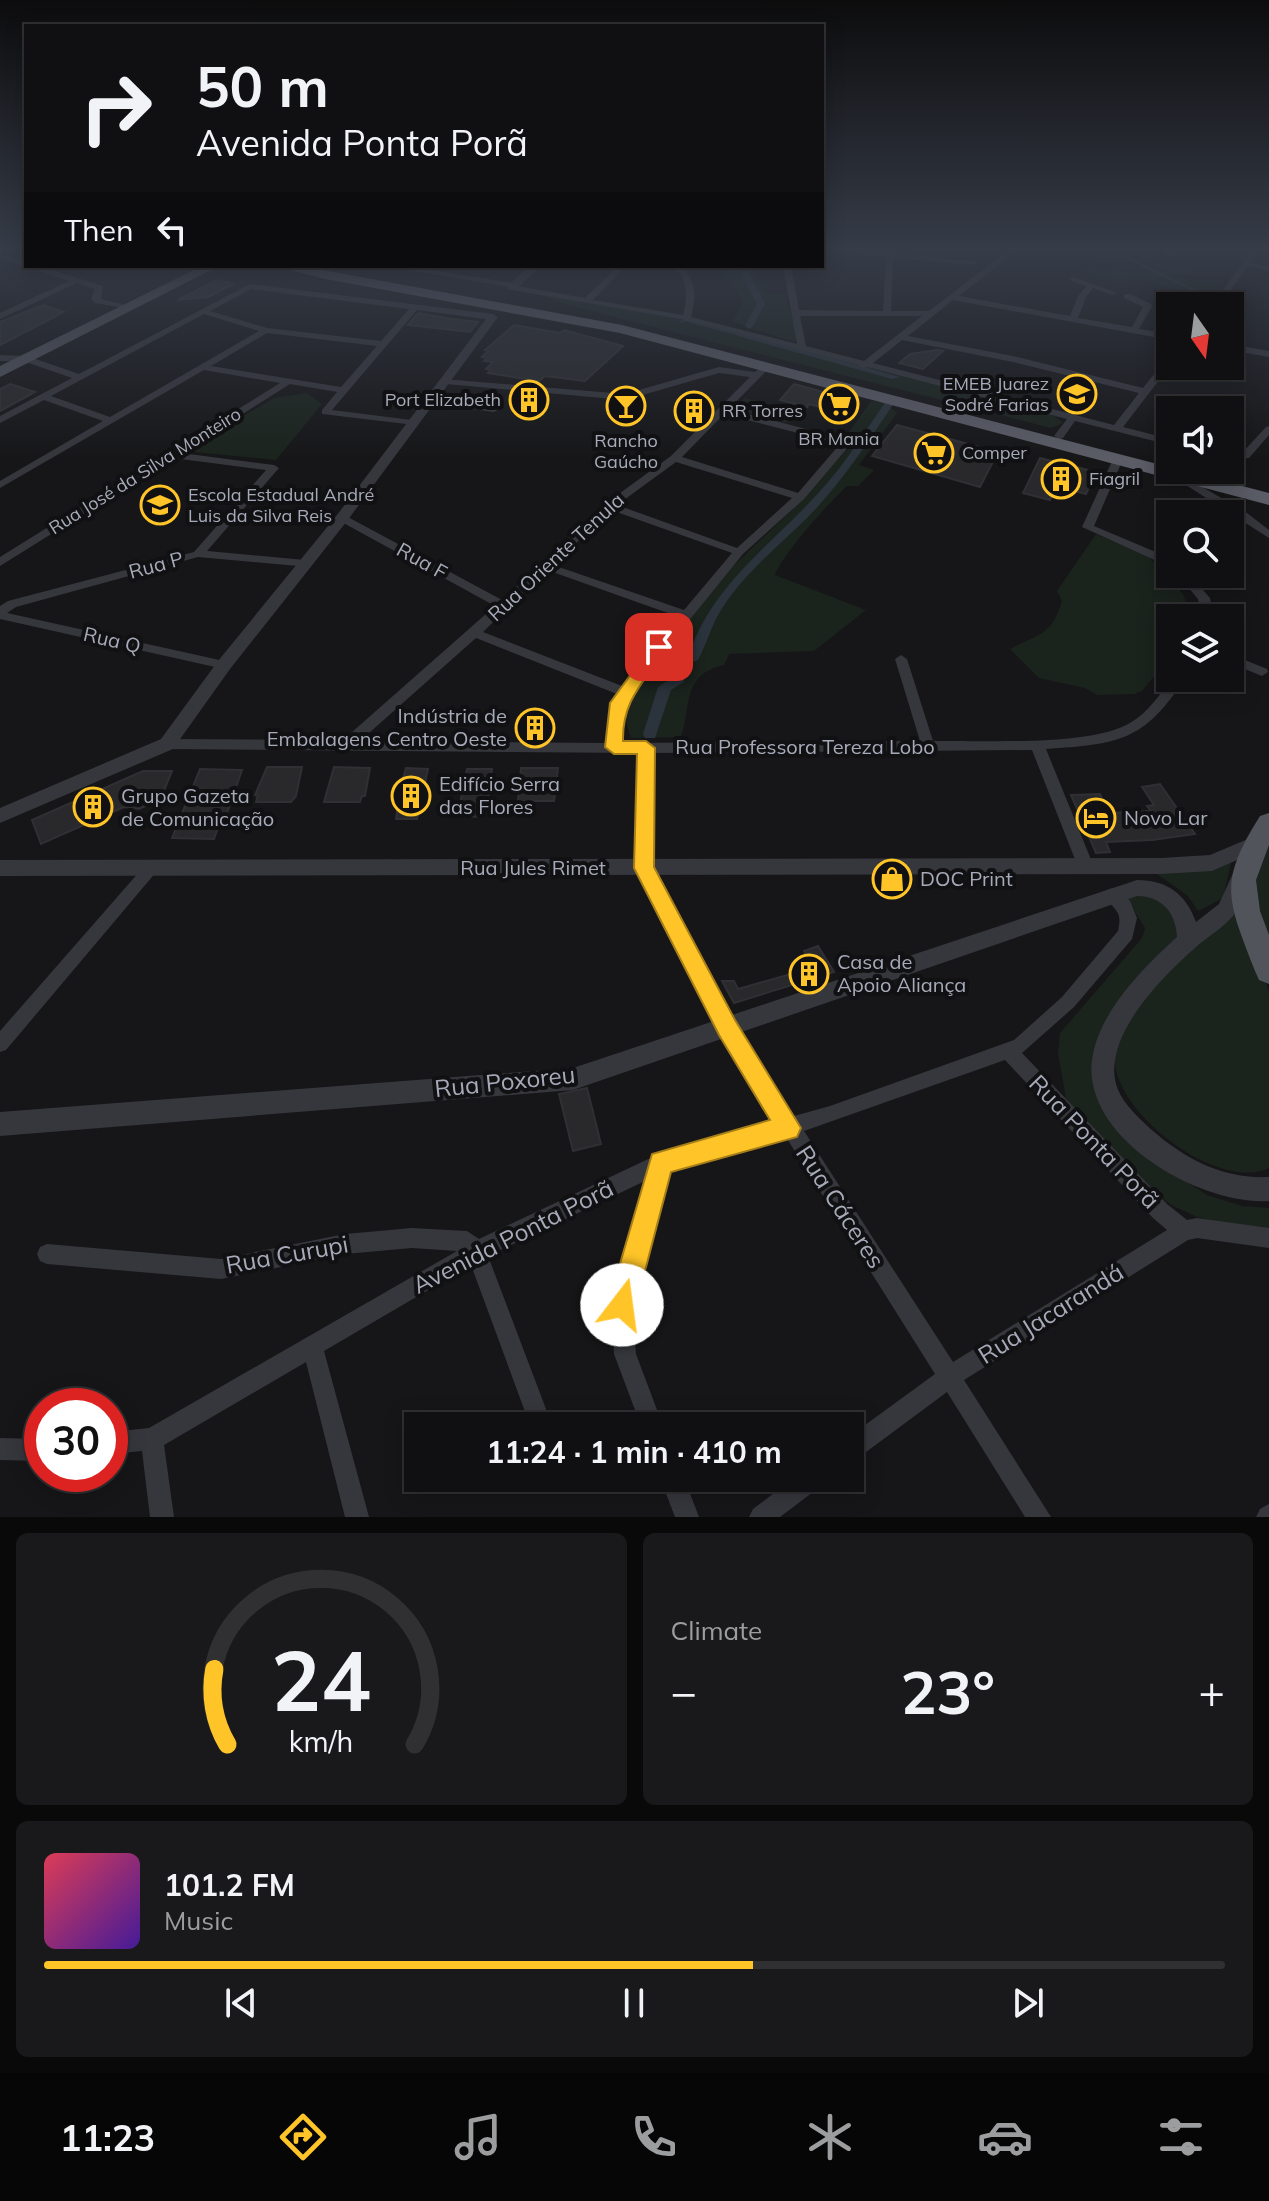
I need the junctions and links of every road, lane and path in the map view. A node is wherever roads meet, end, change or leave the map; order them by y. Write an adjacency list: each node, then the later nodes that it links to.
1 (76, 320): 23 (main road)
2 (105, 320): 24 (main road)
3 (186, 320): 29 (street)
4 (232, 320): 15 (street)
5 (404, 320): 19 (street)
6 (491, 320): 32 (street)
7 (592, 320): 27 (highway)
8 (611, 320): 45 (highway)
9 (693, 320): 20 (street)
10 (798, 320): 20 (street)
11 (925, 320): 18 (street)
12 (1066, 320): 14 (street)
13 (1140, 320): 16 (street)
14 (1072, 321): 16 (street)
15 (266, 330): 19 (street); 26 (street)
16 (1134, 331): 17 (street)
17 (1156, 335)
18 (901, 337): 25 (street); 34 (street)
19 (382, 344): 33 (street)
20 (802, 349): 25 (street)
21 (1244, 350): 22 (street)
22 (1269, 354)
23 (0, 358): 24 (street)
24 (27, 359): 28 (main road); 29 (street)
25 (863, 366): 39 (street)
26 (206, 368): 31 (street); 41 (street)
27 (761, 371): 32 (street); 38 (street, Rua Oriente Tenula); 50 (highway)
28 (0, 372)
29 (78, 377): 35 (street)
30 (1156, 379): 34 (street)
31 (289, 381): 33 (street); 47 (street, Rua José da Silva Monteiro)
32 (446, 381): 36 (street)
33 (343, 390): 42 (street)
34 (1147, 392): 43 (street)
35 (44, 397): 40 (street); 41 (street)
36 (430, 401): 37 (street); 42 (street)
37 (494, 409)
38 (724, 411): 49 (street, Rua Oriente Tenula); 59 (street)
39 (1073, 417): 43 (street); 45 (street)
40 (0, 420)
41 (112, 421): 57 (street)
42 (412, 423): 63 (street)
43 (1117, 428): 46 (street)
44 (1269, 429): 48 (street)
45 (1059, 436): 51 (highway)
46 (1156, 438)
47 (171, 455): 66 (street); 68 (street, Rua José da Silva Monteiro)
48 (1244, 456)
49 (675, 458): 59 (street); 61 (street, Rua Oriente Tenula)
50 (1118, 459): 52 (highway); 67 (street)
51 (1156, 464)
52 (1156, 467)
53 (1199, 484): 64 (street)
54 (1208, 484): 62 (highway)
55 (1221, 484): 60 (highway)
56 (1237, 484): 58 (highway)
57 (0, 485)
58 (1269, 491)
59 (800, 497): 65 (street)
60 (1269, 499)
61 (609, 506): 65 (street); 70 (street, Rua Oriente Tenula)
62 (1269, 512)
63 (342, 518): 69 (street); 72 (street, Rua F)
64 (1269, 535)
65 (739, 552): 74 (street)
66 (198, 554): 69 (street, Rua P); 71 (street, Rua P)
67 (1156, 556)
68 (0, 562)
69 (305, 564): 78 (street)
70 (546, 566): 72 (street, Rua Oriente Tenula); 74 (street)
71 (6, 601): 73 (street, Rua P)
72 (502, 605): 75 (street, Rua Oriente Tenula)
73 (0, 614): 78 (street, Rua Q)
74 (686, 615): 80 (street)
75 (474, 633): 80 (street); 85 (street, Rua Oriente Tenula)
76 (901, 659): 84 (street)
77 (1244, 664): 79 (street)
78 (224, 665): 82 (street)
79 (1262, 672)
80 (624, 692): 86 (street)
81 (1168, 692): 83 (street, Rua Professora Tereza Lobo)
82 (167, 744): 85 (street, Rua Professora Tereza Lobo); 88 (street)
83 (1037, 745): 84 (street, Rua Professora Tereza Lobo); 91 (street)
84 (928, 746): 87 (street, Rua Professora Tereza Lobo)
85 (344, 747): 86 (street, Rua Professora Tereza Lobo)
86 (614, 747): 87 (street, Rua Professora Tereza Lobo)
87 (646, 748): 93 (street, Rua Cáceres)
88 (0, 816)
89 (1262, 833): 91 (street, Rua Jules Rimet); 94 (main road)
90 (152, 867): 92 (street, Rua Jules Rimet); 93 (street, Rua Jules Rimet); 99 (street)
91 (1086, 867): 93 (street, Rua Jules Rimet)
92 (0, 868)
93 (644, 868): 98 (street, Rua Cáceres)
94 (1242, 874): 96 (street); 97 (main road)
95 (1113, 895): 96 (street, Rua Poxoreu); 98 (street, Rua Poxoreu); 100 (street, Avenida Ponta Porã)
96 (1188, 941): 104 (street)
97 (1269, 971)
98 (727, 1027): 101 (street, Rua Poxoreu); 102 (street, Rua Cáceres)
99 (0, 1044)
100 (1007, 1050): 102 (street, Avenida Ponta Porã); 105 (street, Rua Ponta Porã)
101 (0, 1124)
102 (788, 1128): 103 (street, Avenida Ponta Porã); 110 (street, Rua Cáceres)
103 (661, 1163): 107 (street, Avenida Ponta Porã); 112 (street)
104 (1269, 1189)
105 (1184, 1231): 106 (street); 110 (street, Rua Jacarandá)
106 (1269, 1238)
107 (476, 1251): 108 (street, Rua Curupi); 109 (street, Avenida Ponta Porã); 111 (street)
108 (47, 1254)
109 (312, 1345): 113 (street, Avenida Ponta Porã); 121 (street)
110 (949, 1377): 114 (street, Rua Jacarandá); 124 (street, Rua Cáceres)
111 (535, 1409)
112 (647, 1412)
113 (152, 1439): 115 (street, Avenida Ponta Porã); 120 (street)
114 (864, 1440)
115 (128, 1441)
116 (0, 1449): 117 (street)
117 (24, 1450)
118 (677, 1492): 122 (street)
119 (794, 1492): 123 (street)
120 (162, 1517)
121 (357, 1517)
122 (687, 1517)
123 (761, 1517)
124 (1039, 1517)

